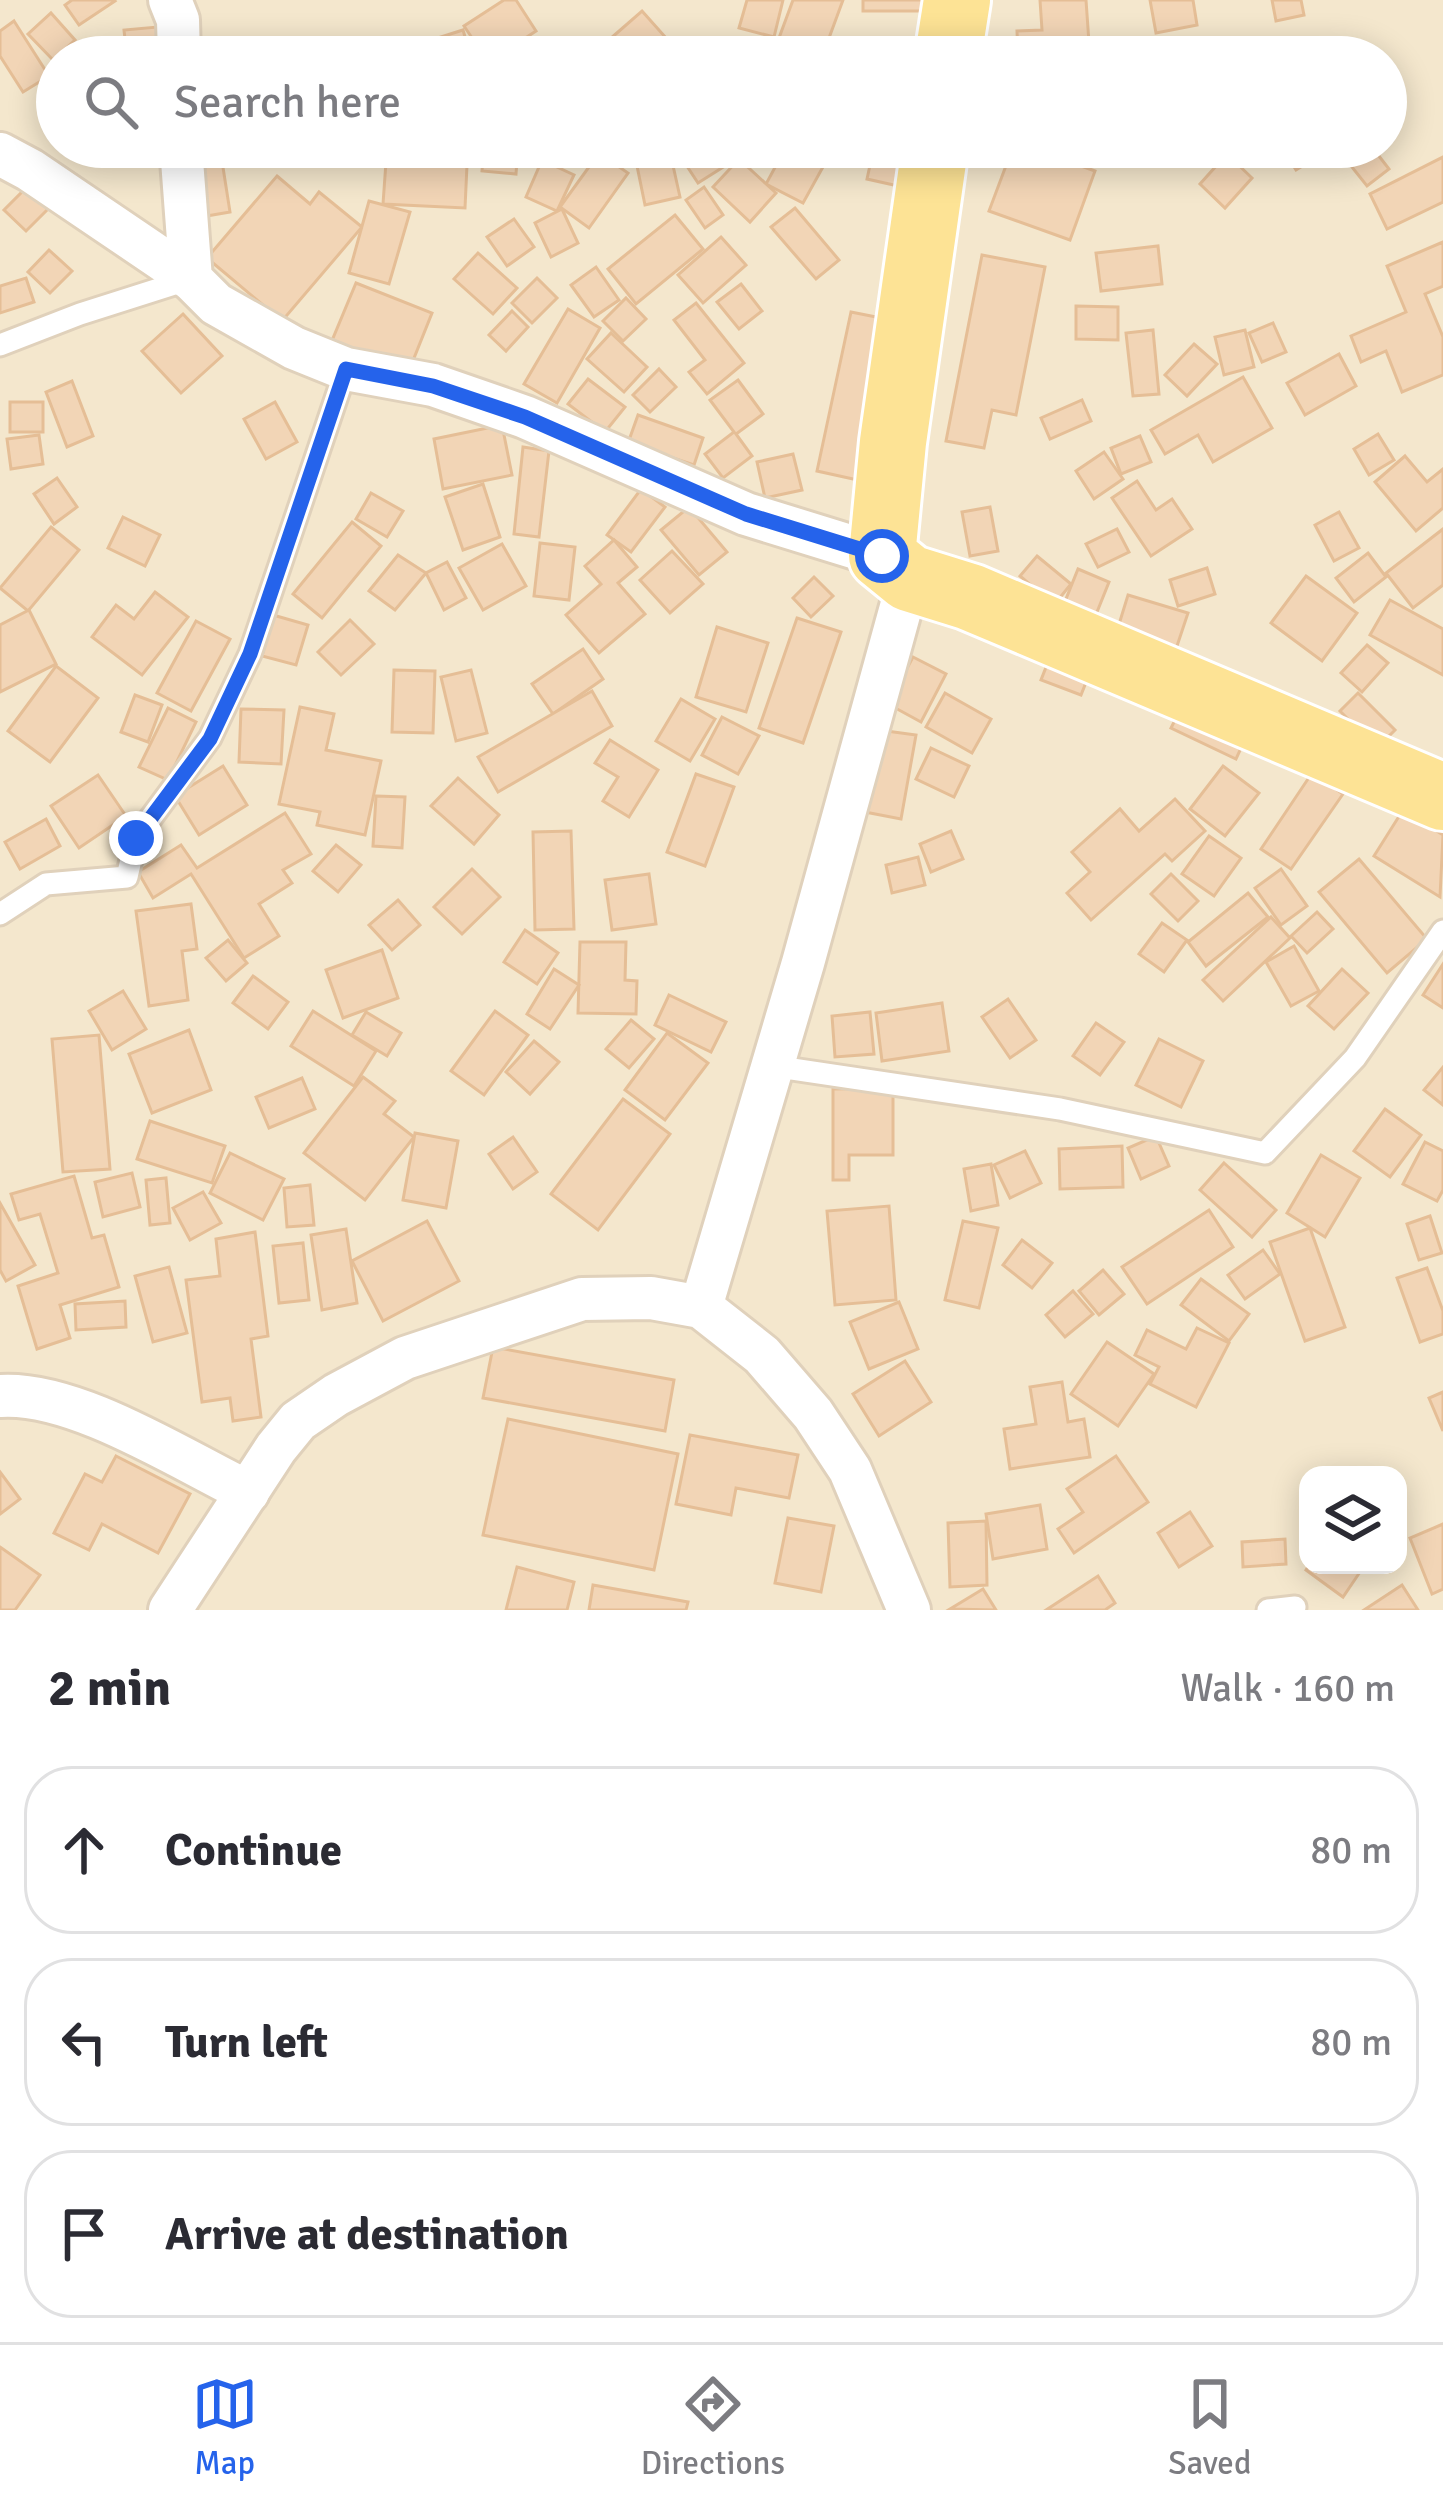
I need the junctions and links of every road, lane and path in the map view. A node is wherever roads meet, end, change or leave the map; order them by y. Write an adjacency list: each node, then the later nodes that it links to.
1 (170, 0): 3 (street)
2 (957, 0): 4 (main road)
3 (178, 36)
4 (951, 36)
5 (0, 154): 8 (street)
6 (183, 168): 8 (street)
7 (932, 168): 11 (main road)
8 (191, 279): 9 (lane); 10 (street)
9 (0, 345)
10 (346, 369): 11 (street); 13 (lane)
11 (896, 567): 12 (main road); 15 (street)
12 (1443, 797)
13 (0, 911)
14 (1443, 931): 15 (lane)
15 (772, 1066): 16 (street)
16 (701, 1307): 18 (street); 21 (street)
17 (0, 1396): 18 (street)
18 (248, 1492): 20 (street)
19 (1294, 1607): 22 (lane)
20 (170, 1610)
21 (909, 1610)
22 (1268, 1610)

